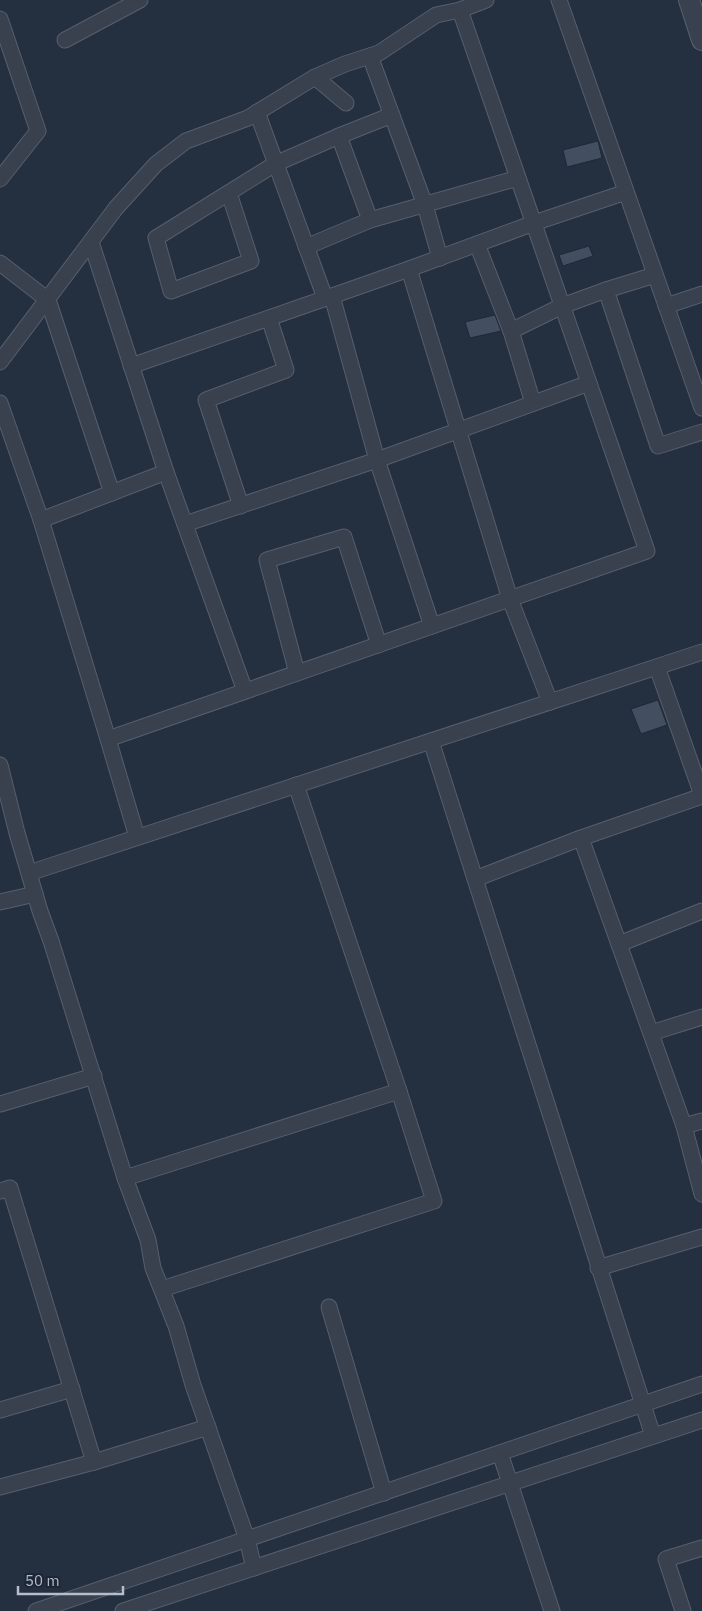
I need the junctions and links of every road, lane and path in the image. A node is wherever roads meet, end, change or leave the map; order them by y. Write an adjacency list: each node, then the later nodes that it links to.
1 (140, 0): 7 (street)
2 (486, 0): 5 (street)
3 (559, 0): 18 (street)
4 (689, 0): 8 (street)
5 (460, 10): 9 (street); 16 (street)
6 (0, 19): 17 (street)
7 (65, 40)
8 (702, 40)
9 (370, 56): 10 (street); 13 (street)
10 (315, 77): 11 (street); 12 (street)
11 (346, 103)
12 (257, 112): 15 (street); 23 (street)
13 (392, 115): 14 (street); 20 (street)
14 (339, 136): 15 (street); 21 (street)
15 (276, 164): 19 (street); 25 (street)
16 (518, 178): 20 (street); 22 (street)
17 (0, 179)
18 (626, 192): 22 (street); 29 (street)
19 (229, 193): 19 (street)
20 (425, 205): 21 (street); 26 (street)
21 (370, 220): 25 (street)
22 (534, 223): 24 (street); 34 (street)
23 (91, 242): 33 (street); 39 (street)
24 (477, 244): 26 (street); 37 (street)
25 (306, 247): 32 (street)
26 (440, 258): 28 (street)
27 (0, 263): 33 (street)
28 (409, 269): 32 (street); 44 (street)
29 (655, 275): 30 (street); 35 (street)
30 (606, 290): 34 (street); 45 (street)
31 (702, 294): 35 (street)
32 (328, 297): 36 (street); 46 (street)
33 (48, 300): 38 (street); 48 (street)
34 (562, 306): 37 (street); 40 (street)
35 (666, 306): 43 (street)
36 (269, 318): 39 (street); 49 (street)
37 (511, 331): 42 (street)
38 (0, 362)
39 (131, 366): 47 (street)
40 (589, 383): 42 (street); 52 (street)
41 (0, 403): 50 (street)
42 (533, 403): 44 (street)
43 (702, 408)
44 (458, 430): 46 (street); 52 (street)
45 (702, 432)
46 (378, 460): 49 (street); 53 (street)
47 (166, 472): 48 (street); 51 (street)
48 (112, 493): 50 (street)
49 (241, 506): 51 (street)
50 (41, 520): 60 (street)
51 (185, 524): 58 (street)
52 (510, 599): 53 (street); 59 (street)
53 (432, 626): 54 (street)
54 (379, 645): 57 (street); 57 (street)
55 (702, 652): 56 (street)
56 (657, 667): 59 (street); 64 (street)
57 (297, 673): 58 (street)
58 (245, 691): 60 (street)
59 (550, 702): 61 (street)
60 (108, 739): 65 (street)
61 (431, 741): 63 (street); 68 (street)
62 (0, 765): 67 (street)
63 (296, 785): 65 (street); 76 (street)
64 (702, 795): 66 (street)
65 (137, 837): 67 (street)
66 (581, 838): 68 (street); 72 (street)
67 (29, 873): 69 (street)
68 (475, 879): 84 (street)
69 (35, 894): 70 (street); 75 (street)
70 (0, 902)
71 (702, 911): 72 (street)
72 (619, 944): 74 (street)
73 (702, 1017): 74 (street)
74 (651, 1033): 79 (street)
75 (94, 1076): 77 (street); 80 (street)
76 (400, 1091): 80 (street); 85 (street)
77 (0, 1104)
78 (702, 1121): 79 (street)
79 (684, 1126): 82 (street)
80 (125, 1178): 85 (street)
81 (0, 1191): 88 (street)
82 (702, 1194)
83 (702, 1237): 84 (street)
84 (598, 1268): 89 (street)
85 (162, 1289): 92 (street)
86 (329, 1307): 98 (street)
87 (702, 1384): 89 (street)
88 (72, 1389): 90 (street); 95 (street)
89 (644, 1404): 93 (street); 94 (street)
90 (0, 1410)
91 (702, 1420): 93 (street)
92 (208, 1427): 95 (street); 99 (street)
93 (653, 1436): 96 (street)
94 (500, 1453): 96 (street); 98 (street)
95 (94, 1462): 97 (street)
96 (510, 1483): 101 (street); 104 (street)
97 (0, 1487)
98 (384, 1492): 99 (street)
99 (247, 1539): 101 (street); 103 (street)
100 (702, 1548): 105 (street)
101 (254, 1568): 102 (street)
102 (133, 1610)
103 (36, 1611)
104 (552, 1611)
105 (684, 1611)

